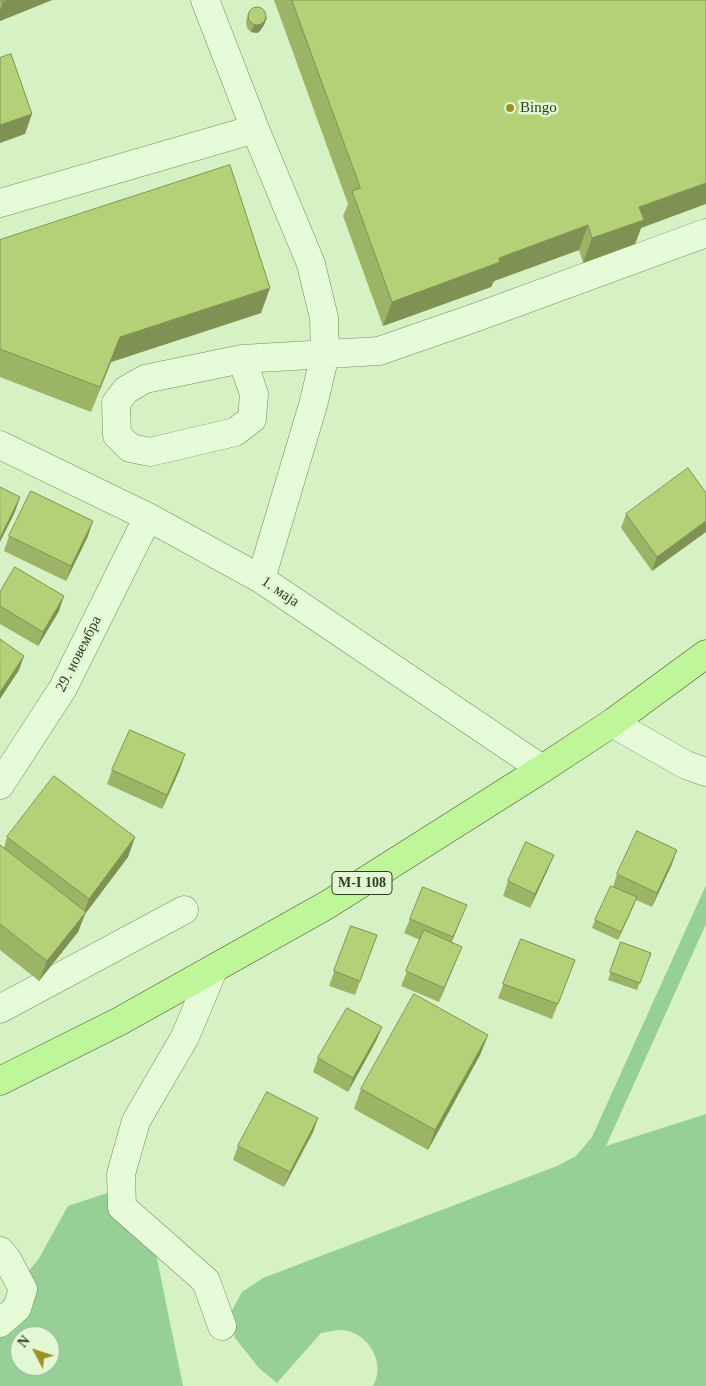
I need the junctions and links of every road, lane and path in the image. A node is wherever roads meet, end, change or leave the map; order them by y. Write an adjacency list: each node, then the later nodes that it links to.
1 (205, 0): 2 (street)
2 (255, 128): 3 (street); 5 (street)
3 (0, 203)
4 (706, 233): 5 (street)
5 (325, 354): 6 (street); 9 (street)
6 (242, 359): 6 (street)
7 (0, 445): 8 (street, 1. маја)
8 (148, 517): 9 (street, 1. маја); 14 (street, 29. новембра)
9 (261, 579): 12 (street, 1. маја)
10 (706, 654): 11 (main road, M-I 108)
11 (612, 723): 12 (main road, M-I 108); 13 (street)
12 (542, 769): 16 (main road, M-I 108)
13 (706, 772)
14 (0, 786)
15 (184, 910): 17 (street)
16 (213, 970): 18 (main road, M-I 108); 21 (street)
17 (0, 1009)
18 (0, 1081)
19 (0, 1250): 20 (street)
20 (0, 1323)
21 (222, 1326)

